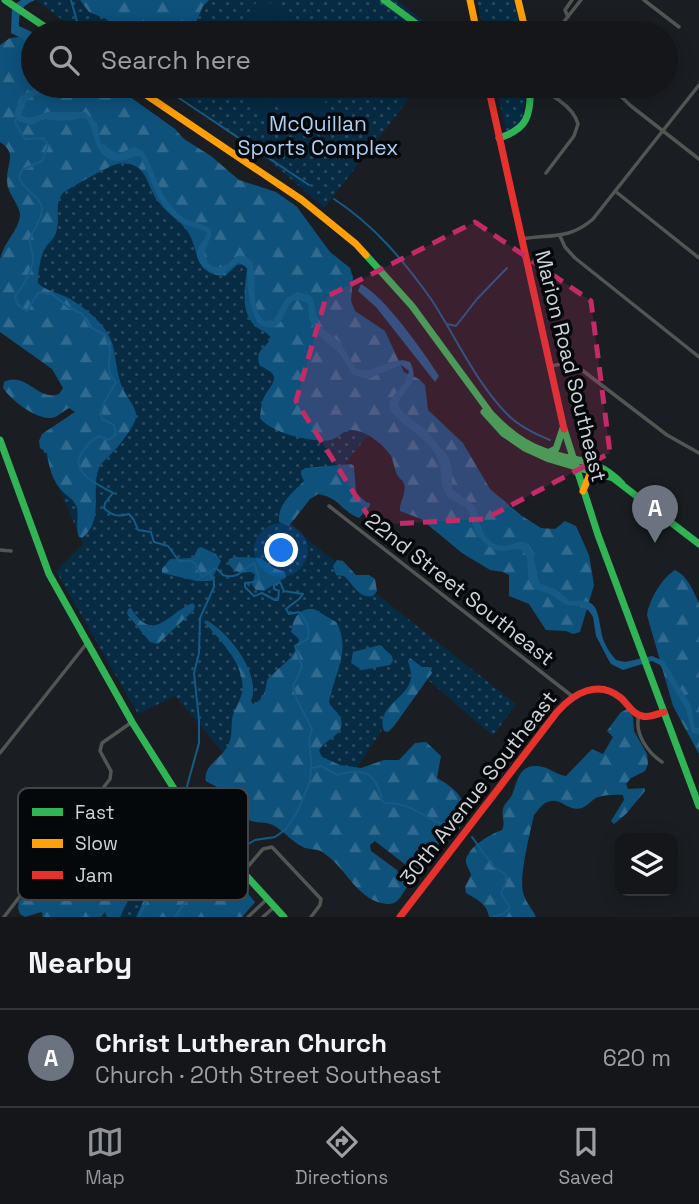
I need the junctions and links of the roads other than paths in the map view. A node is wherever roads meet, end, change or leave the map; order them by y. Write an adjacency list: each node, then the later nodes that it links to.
1 (5, 0): 9 (street)
2 (384, 0): 10 (street)
3 (470, 0): 11 (street)
4 (520, 0): 12 (street)
5 (572, 0): 8 (street)
6 (581, 0): 8 (street)
7 (644, 0): 14 (street)
8 (568, 17): 13 (street)
9 (36, 21)
10 (413, 21)
11 (474, 21)
12 (524, 21)
13 (565, 21)
14 (671, 21)
15 (699, 85): 21 (street)
16 (151, 98): 31 (street)
17 (491, 98): 22 (street, Marion Road Southeast)
18 (529, 98): 22 (street)
19 (555, 98): 24 (street)
20 (624, 98): 21 (street)
21 (663, 131): 23 (street); 25 (street)
22 (499, 138): 27 (street, Marion Road Southeast)
23 (699, 159)
24 (546, 173)
25 (615, 191): 26 (street); 28 (street)
26 (560, 236): 27 (street); 29 (street)
27 (521, 239): 30 (street, Marion Road Southeast)
28 (699, 258)
29 (699, 357)
30 (549, 366): 32 (street, Marion Road Southeast); 35 (street)
31 (456, 368): 34 (street); 36 (street)
32 (563, 425): 34 (street); 36 (street, Marion Road Southeast)
33 (0, 442): 44 (street)
34 (548, 453): 36 (street)
35 (699, 453)
36 (574, 463): 37 (street); 38 (street); 39 (street, Marion Road Southeast)
37 (595, 471): 38 (street); 39 (street)
38 (622, 484): 41 (street)
39 (583, 491): 46 (street, Marion Road Southeast)
40 (329, 506): 45 (street, 22nd Street Southeast)
41 (699, 544)
42 (0, 550): 43 (street)
43 (11, 551)
44 (86, 643): 48 (street); 49 (street)
45 (572, 696): 47 (street, 30th Avenue Southeast); 64 (street, 30th Avenue Southeast)
46 (664, 712): 47 (street); 53 (street, Marion Road Southeast)
47 (639, 715): 50 (street)
48 (132, 722): 51 (street); 52 (street)
49 (0, 753)
50 (662, 762)
51 (103, 788)
52 (172, 788)
53 (699, 806)
54 (248, 866): 63 (street)
55 (248, 879): 57 (street)
56 (18, 899): 59 (street)
57 (267, 899): 58 (street); 60 (street)
58 (274, 907): 61 (street); 62 (street)
59 (4, 917)
60 (248, 917)
61 (263, 917)
62 (284, 917)
63 (311, 917)
64 (400, 917)

